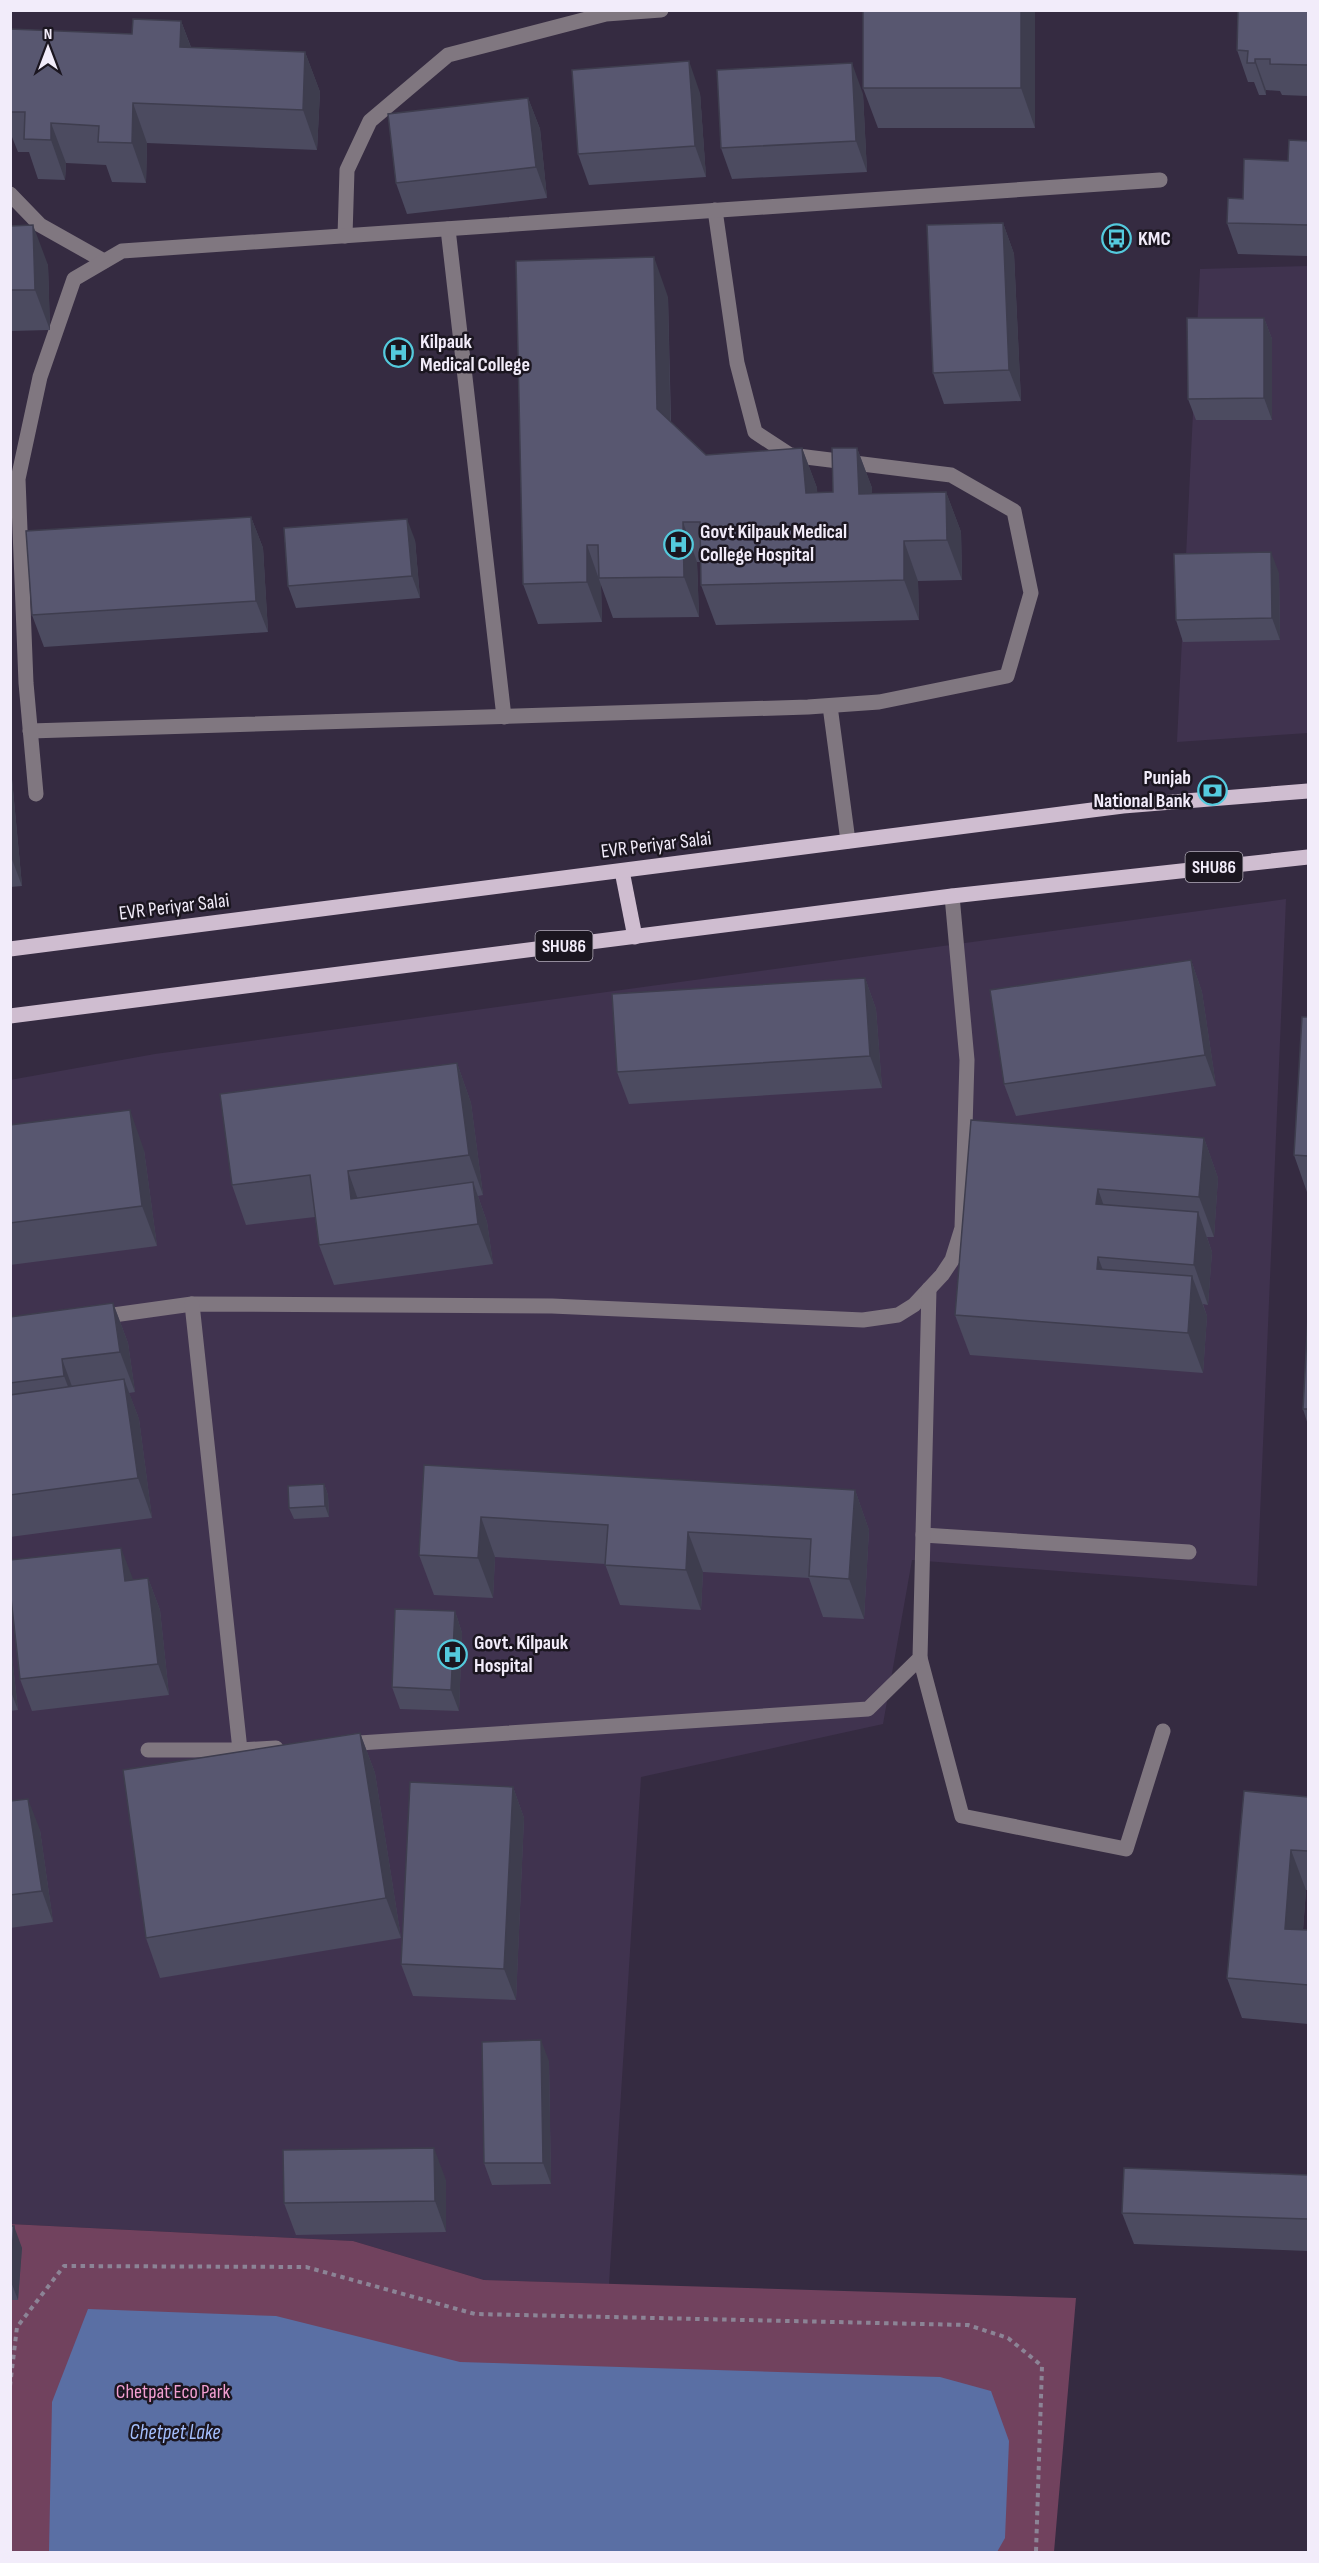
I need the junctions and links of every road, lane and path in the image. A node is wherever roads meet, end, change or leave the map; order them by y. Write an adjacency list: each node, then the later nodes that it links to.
1 (661, 10): 6 (street)
2 (1160, 180): 4 (street)
3 (10, 194): 7 (street)
4 (715, 210): 5 (street); 9 (street)
5 (448, 229): 6 (street); 10 (street)
6 (345, 236): 7 (street)
7 (104, 261): 8 (street)
8 (15, 470): 11 (street)
9 (830, 706): 10 (street); 14 (street)
10 (504, 717): 11 (street)
11 (30, 731): 13 (street)
12 (1308, 791): 14 (main road, EVR Periyar Salai)
13 (36, 794)
14 (848, 841): 16 (main road, EVR Periyar Salai)
15 (1308, 857): 17 (main road, SHU86)
16 (622, 871): 18 (main road); 19 (main road, EVR Periyar Salai)
17 (952, 896): 18 (main road, SHU86); 21 (street)
18 (635, 937): 20 (main road, SHU86)
19 (10, 950)
20 (10, 1016)
21 (929, 1289): 22 (street); 24 (street)
22 (192, 1304): 23 (street); 31 (street)
23 (78, 1320)
24 (923, 1536): 25 (street); 26 (street)
25 (1190, 1552)
26 (920, 1658): 27 (street); 28 (street)
27 (1162, 1731)
28 (334, 1744)
29 (287, 1747): 31 (street)
30 (148, 1750): 31 (street)
31 (240, 1750)
32 (10, 2386): 33 (path)
33 (1035, 2553)

